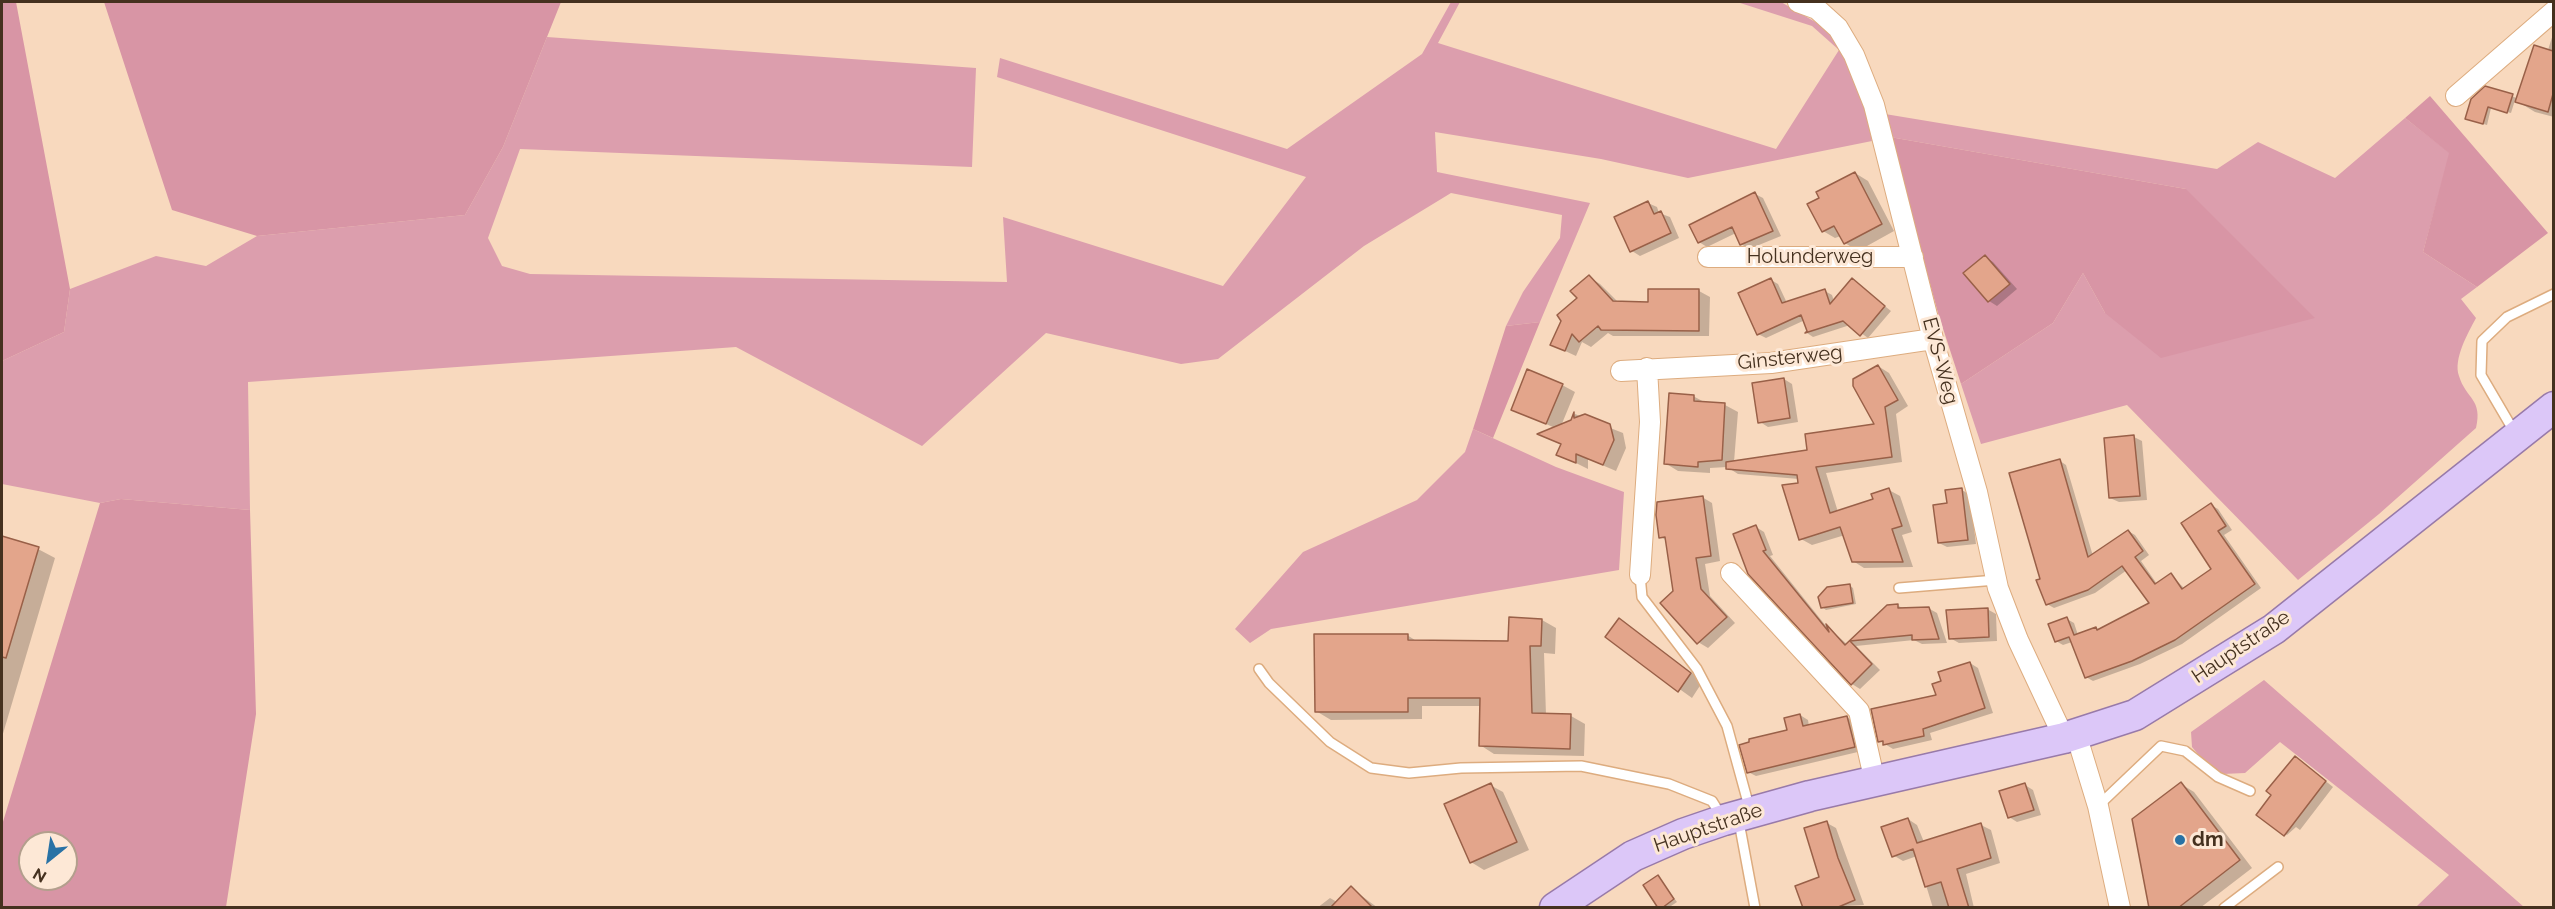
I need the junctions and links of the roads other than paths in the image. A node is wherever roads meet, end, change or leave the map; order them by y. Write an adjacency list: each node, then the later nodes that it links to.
1 (1798, 2): 5 (street, EVS-Weg)
2 (2553, 11): 3 (street)
3 (2456, 96)
4 (1707, 256): 5 (street, Holunderweg)
5 (1913, 257): 7 (street, EVS-Weg)
6 (2553, 294): 11 (lane)
7 (1933, 339): 8 (street, Ginsterweg); 14 (street, EVS-Weg)
8 (1647, 368): 9 (street, Ginsterweg); 13 (street)
9 (1621, 371)
10 (2553, 406): 11 (main road, Hauptstraße)
11 (2516, 435): 17 (main road, Hauptstraße)
12 (1731, 573): 18 (street)
13 (1640, 574): 21 (lane)
14 (1996, 580): 15 (lane); 17 (street, EVS-Weg)
15 (1899, 588)
16 (1259, 669): 21 (lane)
17 (2070, 736): 18 (main road, Hauptstraße); 20 (street, EVS-Weg)
18 (1875, 782): 21 (main road, Hauptstraße)
19 (2250, 791): 20 (lane)
20 (2098, 806): 25 (street, EVS-Weg)
21 (1737, 816): 23 (main road, Hauptstraße); 24 (lane)
22 (2278, 867): 26 (lane)
23 (1555, 908)
24 (1755, 908)
25 (2120, 908)
26 (2224, 908)

